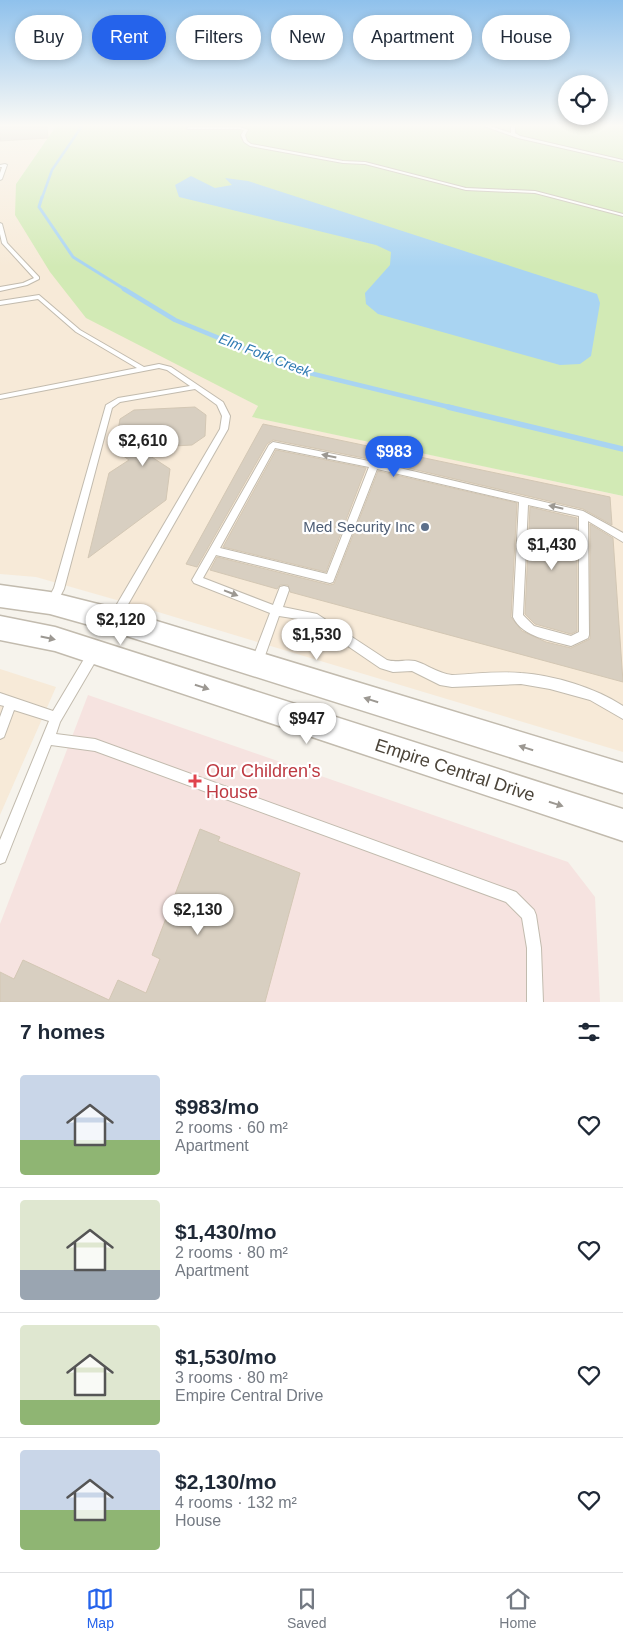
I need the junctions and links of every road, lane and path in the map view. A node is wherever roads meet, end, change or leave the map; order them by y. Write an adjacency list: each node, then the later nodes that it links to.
1 (403, 173): 2 (lane)
2 (623, 216)
3 (0, 224): 4 (lane)
4 (1, 235): 5 (lane)
5 (2, 244): 6 (lane)
6 (0, 289)
7 (0, 303): 8 (lane)
8 (143, 369): 9 (lane); 10 (lane)
9 (196, 387): 18 (lane); 20 (lane)
10 (0, 397)
11 (374, 465): 12 (lane); 15 (lane, one-way to 15); 15 (lane)
12 (524, 500): 13 (lane, one-way to 12); 13 (lane)
13 (583, 514): 14 (lane)
14 (623, 538)
15 (214, 551): 19 (lane, one-way to 19)
16 (284, 590): 19 (lane)
17 (0, 596): 18 (street)
18 (50, 603): 20 (street)
19 (276, 611): 23 (lane); 25 (lane)
20 (114, 620): 22 (street); 23 (street)
21 (0, 628): 22 (street, Empire Central Drive, one-way to 22)
22 (94, 652): 26 (lane); 30 (street, Empire Central Drive, one-way to 30)
23 (257, 664): 29 (street, one-way to 23)
24 (6, 701): 26 (lane); 27 (lane)
25 (623, 713)
26 (56, 718): 28 (lane)
27 (0, 733)
28 (48, 739): 31 (lane); 32 (lane)
29 (623, 778)
30 (623, 825)
31 (0, 857)
32 (535, 1002)

